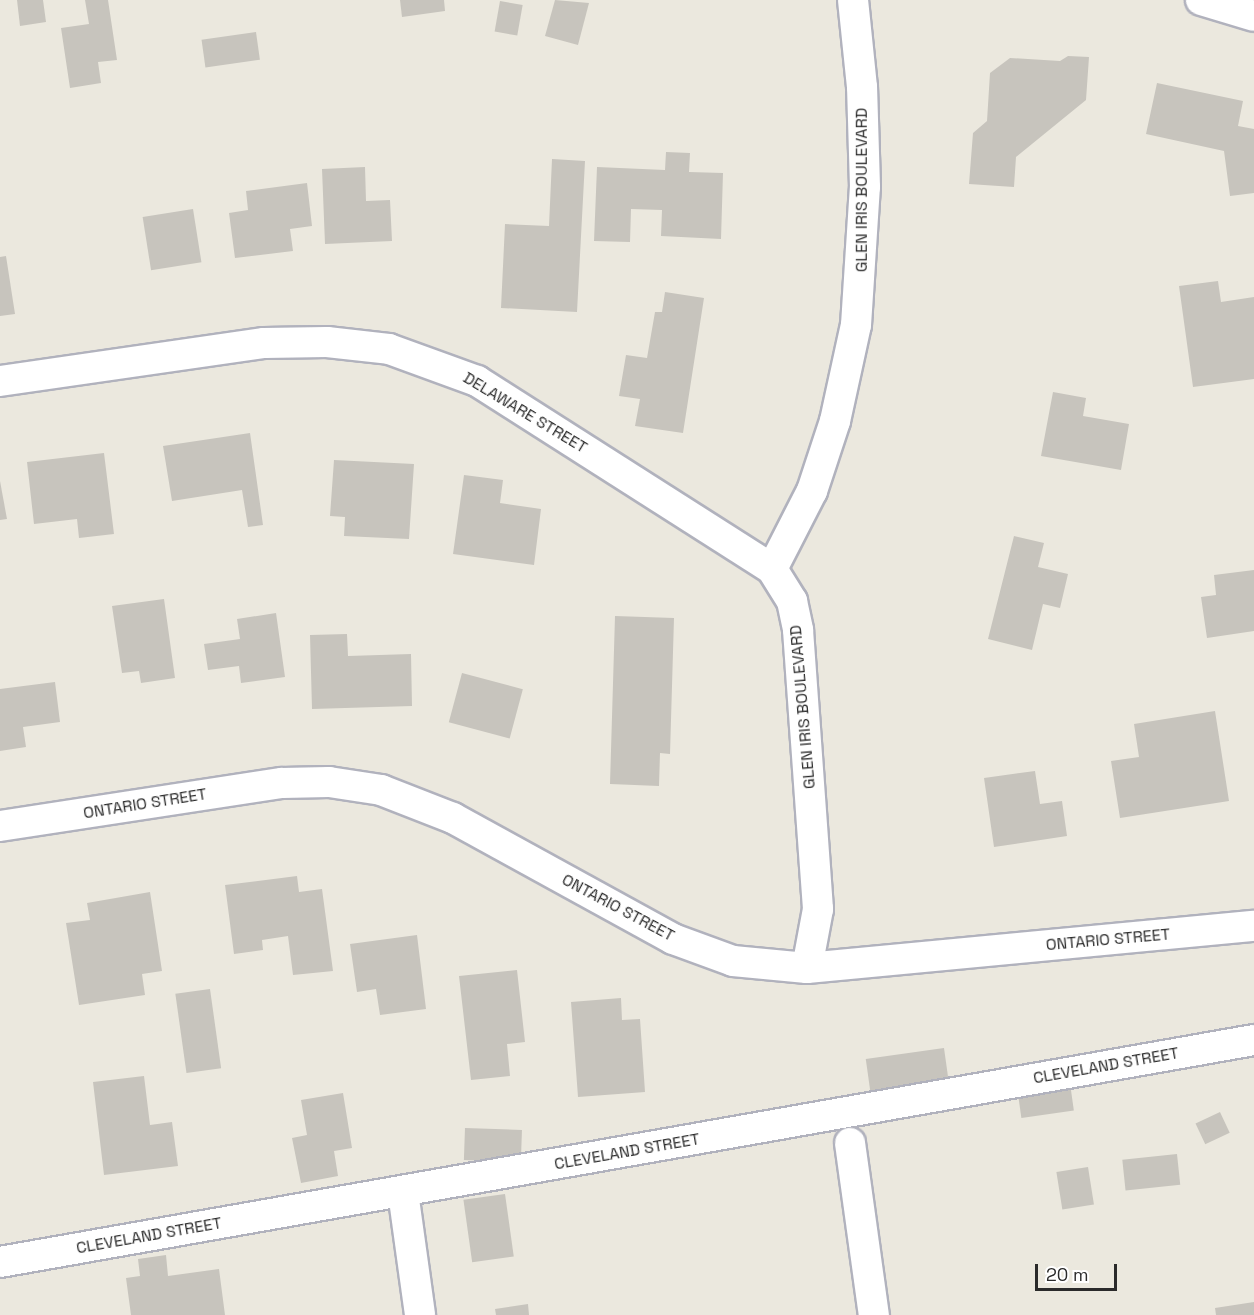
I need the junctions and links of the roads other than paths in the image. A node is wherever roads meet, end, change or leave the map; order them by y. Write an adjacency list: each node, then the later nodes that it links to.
1 (853, 0): 5 (street, GLEN IRIS BOULEVARD)
2 (1201, 0): 3 (street)
3 (1254, 16)
4 (0, 381): 5 (street, DELAWARE STREET)
5 (772, 569): 8 (street, GLEN IRIS BOULEVARD)
6 (0, 826): 8 (street, ONTARIO STREET)
7 (1254, 927): 8 (street, ONTARIO STREET)
8 (807, 968)
9 (1254, 1040): 11 (street, CLEVELAND STREET)
10 (850, 1143): 14 (street)
11 (403, 1192): 12 (street, CLEVELAND STREET); 13 (street)
12 (0, 1262)
13 (420, 1315)
14 (874, 1315)

